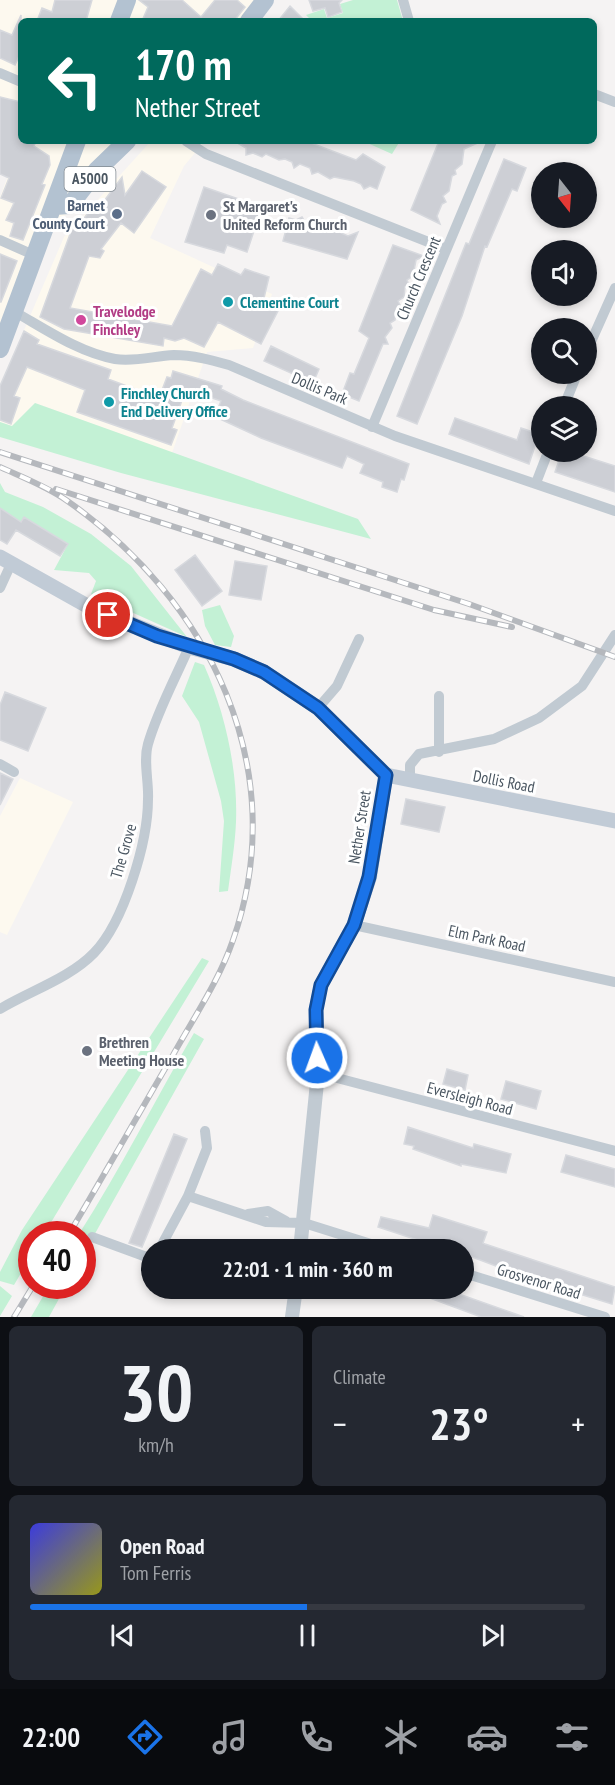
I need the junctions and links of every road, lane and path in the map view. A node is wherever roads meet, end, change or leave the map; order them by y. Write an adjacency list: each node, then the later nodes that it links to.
1 (127, 0): 4 (main road)
2 (265, 0): 5 (main road)
3 (403, 0): 6 (street)
4 (120, 18)
5 (251, 18)
6 (408, 18)
7 (0, 74): 8 (street)
8 (18, 81)
9 (597, 95): 10 (street)
10 (615, 102)
11 (120, 144): 15 (main road)
12 (123, 144): 16 (main road, A5000)
13 (191, 144): 19 (street)
14 (491, 144): 19 (street, Church Crescent)
15 (74, 152): 16 (main road); 17 (main road)
16 (97, 170): 17 (main road, A5000)
17 (54, 206): 20 (main road)
18 (0, 240): 20 (street)
19 (446, 249): 25 (street, Church Crescent)
20 (36, 256): 22 (main road)
21 (615, 288): 23 (street)
22 (15, 312): 24 (main road); 25 (street, Dollis Park)
23 (597, 328)
24 (0, 349)
25 (372, 427): 27 (street, Dollis Park)
26 (544, 462): 27 (street)
27 (536, 483): 28 (street, Dollis Park)
28 (615, 511)
29 (6, 561): 30 (street); 33 (main road, Nether Street)
30 (0, 588)
31 (615, 635): 36 (street)
32 (359, 639): 35 (street)
33 (189, 647): 35 (main road, Nether Street, bridge); 44 (street, The Grove)
34 (440, 696): 36 (street)
35 (318, 708): 39 (main road, Nether Street)
36 (439, 752): 40 (street)
37 (0, 764): 38 (street)
38 (14, 772)
39 (386, 775): 40 (main road, Dollis Road); 42 (street, Nether Street)
40 (410, 781): 41 (main road, Dollis Road)
41 (615, 821)
42 (354, 925): 43 (street, Elm Park Road); 45 (street, Nether Street)
43 (615, 982)
44 (0, 1009)
45 (318, 1073): 47 (street, Eversleigh Road); 49 (street, Nether Street)
46 (205, 1131): 48 (street)
47 (615, 1151)
48 (188, 1196): 49 (street); 51 (street)
49 (304, 1223): 52 (street, Nether Street); 53 (street)
50 (96, 1238): 54 (street)
51 (165, 1239)
52 (302, 1239)
53 (355, 1239)
54 (141, 1254)
55 (474, 1276): 58 (street, Grosvenor Road)
56 (294, 1299): 57 (street)
57 (292, 1317)
58 (605, 1317)

